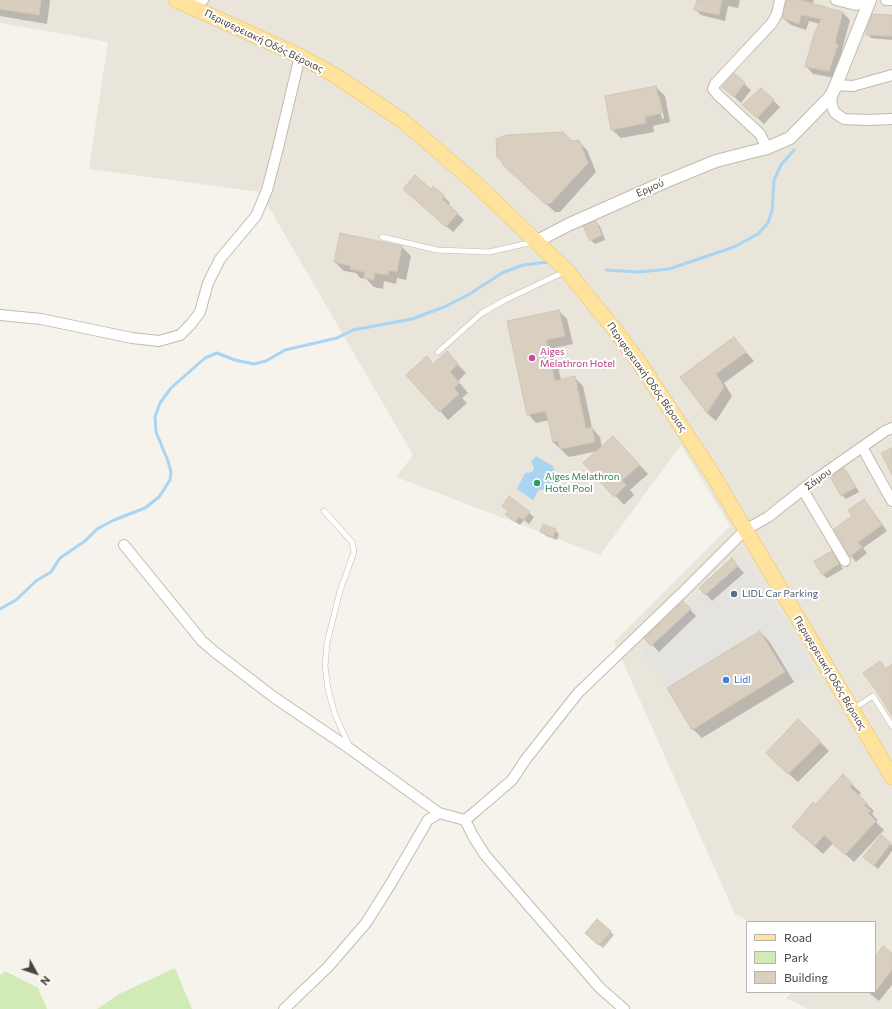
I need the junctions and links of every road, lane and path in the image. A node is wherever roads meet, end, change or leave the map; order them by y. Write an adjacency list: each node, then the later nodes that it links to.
1 (204, 0): 7 (street)
2 (780, 0): 12 (street)
3 (836, 0): 4 (street)
4 (869, 0): 10 (street, Ερμού)
5 (886, 0): 6 (street)
6 (892, 0)
7 (183, 3): 8 (main road, Περιφερειακή Οδός Βέροιας)
8 (300, 56): 14 (main road, Περιφερειακή Οδός Βέροιας); 16 (street)
9 (892, 75): 10 (street)
10 (833, 90): 11 (street); 12 (street, Ερμού)
11 (892, 119)
12 (767, 148): 14 (street, Ερμού)
13 (382, 237): 14 (lane)
14 (537, 241): 15 (main road, Περιφερειακή Οδός Βέροιας)
15 (567, 271): 17 (lane); 23 (main road, Περιφερειακή Οδός Βέροιας)
16 (0, 315)
17 (438, 352)
18 (892, 428): 19 (street, Σάμου)
19 (862, 447): 20 (street, Σάμου); 21 (street)
20 (803, 490): 23 (street, Σάμου); 25 (street)
21 (892, 501)
22 (324, 511): 28 (lane)
23 (745, 530): 26 (main road, Περιφερειακή Οδός Βέροιας); 31 (street, Σάμου)
24 (124, 545): 28 (street)
25 (845, 561)
26 (852, 710): 27 (lane); 29 (main road, Περιφερειακή Οδός Βέροιας)
27 (892, 726)
28 (353, 751): 30 (street)
29 (891, 774)
30 (439, 813): 31 (street); 32 (street)
31 (465, 820): 33 (street)
32 (284, 1009)
33 (624, 1009)

